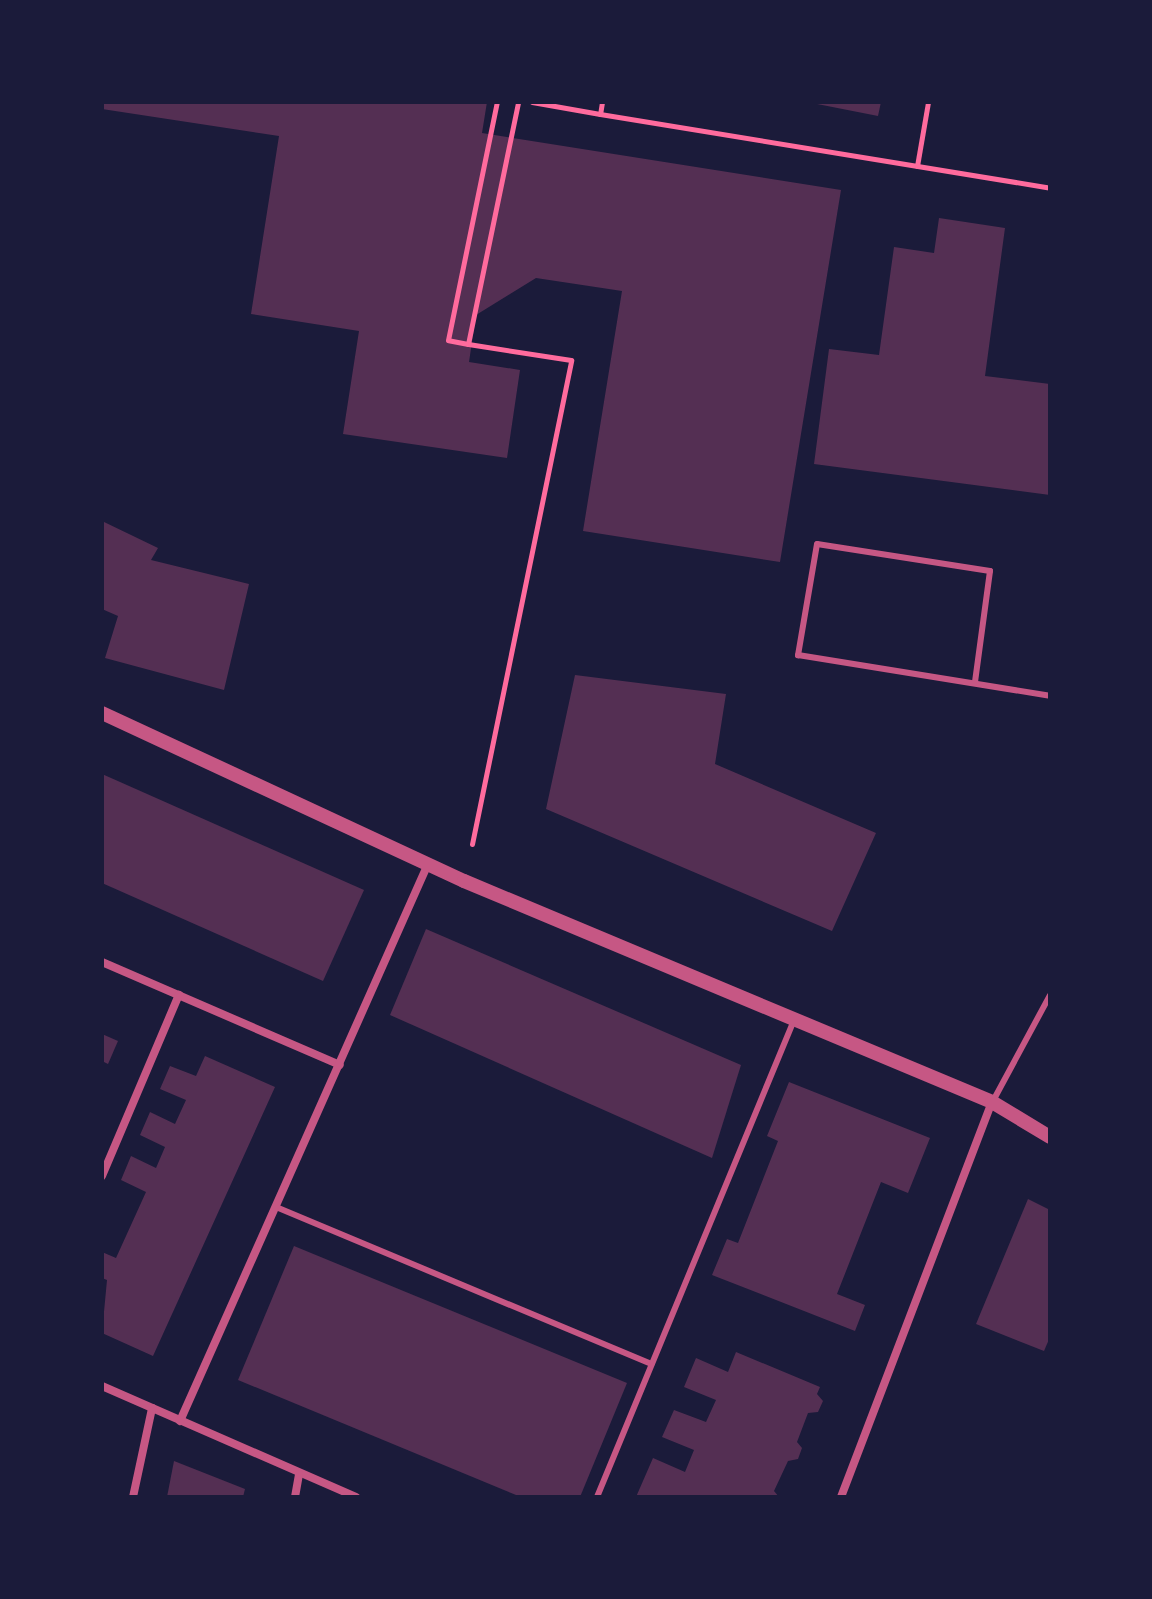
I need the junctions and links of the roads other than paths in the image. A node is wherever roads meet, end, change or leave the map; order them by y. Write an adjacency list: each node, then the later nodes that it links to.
1 (975, 682): 1 (lane); 2 (lane)
2 (1050, 696)
3 (102, 713): 4 (street)
4 (428, 864): 8 (street); 9 (street)
5 (102, 962): 6 (street)
6 (179, 995): 9 (street); 12 (street)
7 (1050, 995): 10 (lane)
8 (795, 1018): 10 (street); 14 (lane)
9 (340, 1065): 13 (street)
10 (992, 1102): 11 (street); 23 (street)
11 (1050, 1137)
12 (102, 1176)
13 (276, 1207): 14 (lane); 17 (street)
14 (652, 1364): 22 (lane)
15 (102, 1386): 16 (street)
16 (152, 1408): 17 (street); 19 (street)
17 (180, 1421): 18 (street)
18 (299, 1474): 20 (street); 21 (street)
19 (133, 1497)
20 (295, 1497)
21 (356, 1497)
22 (597, 1497)
23 (841, 1497)

